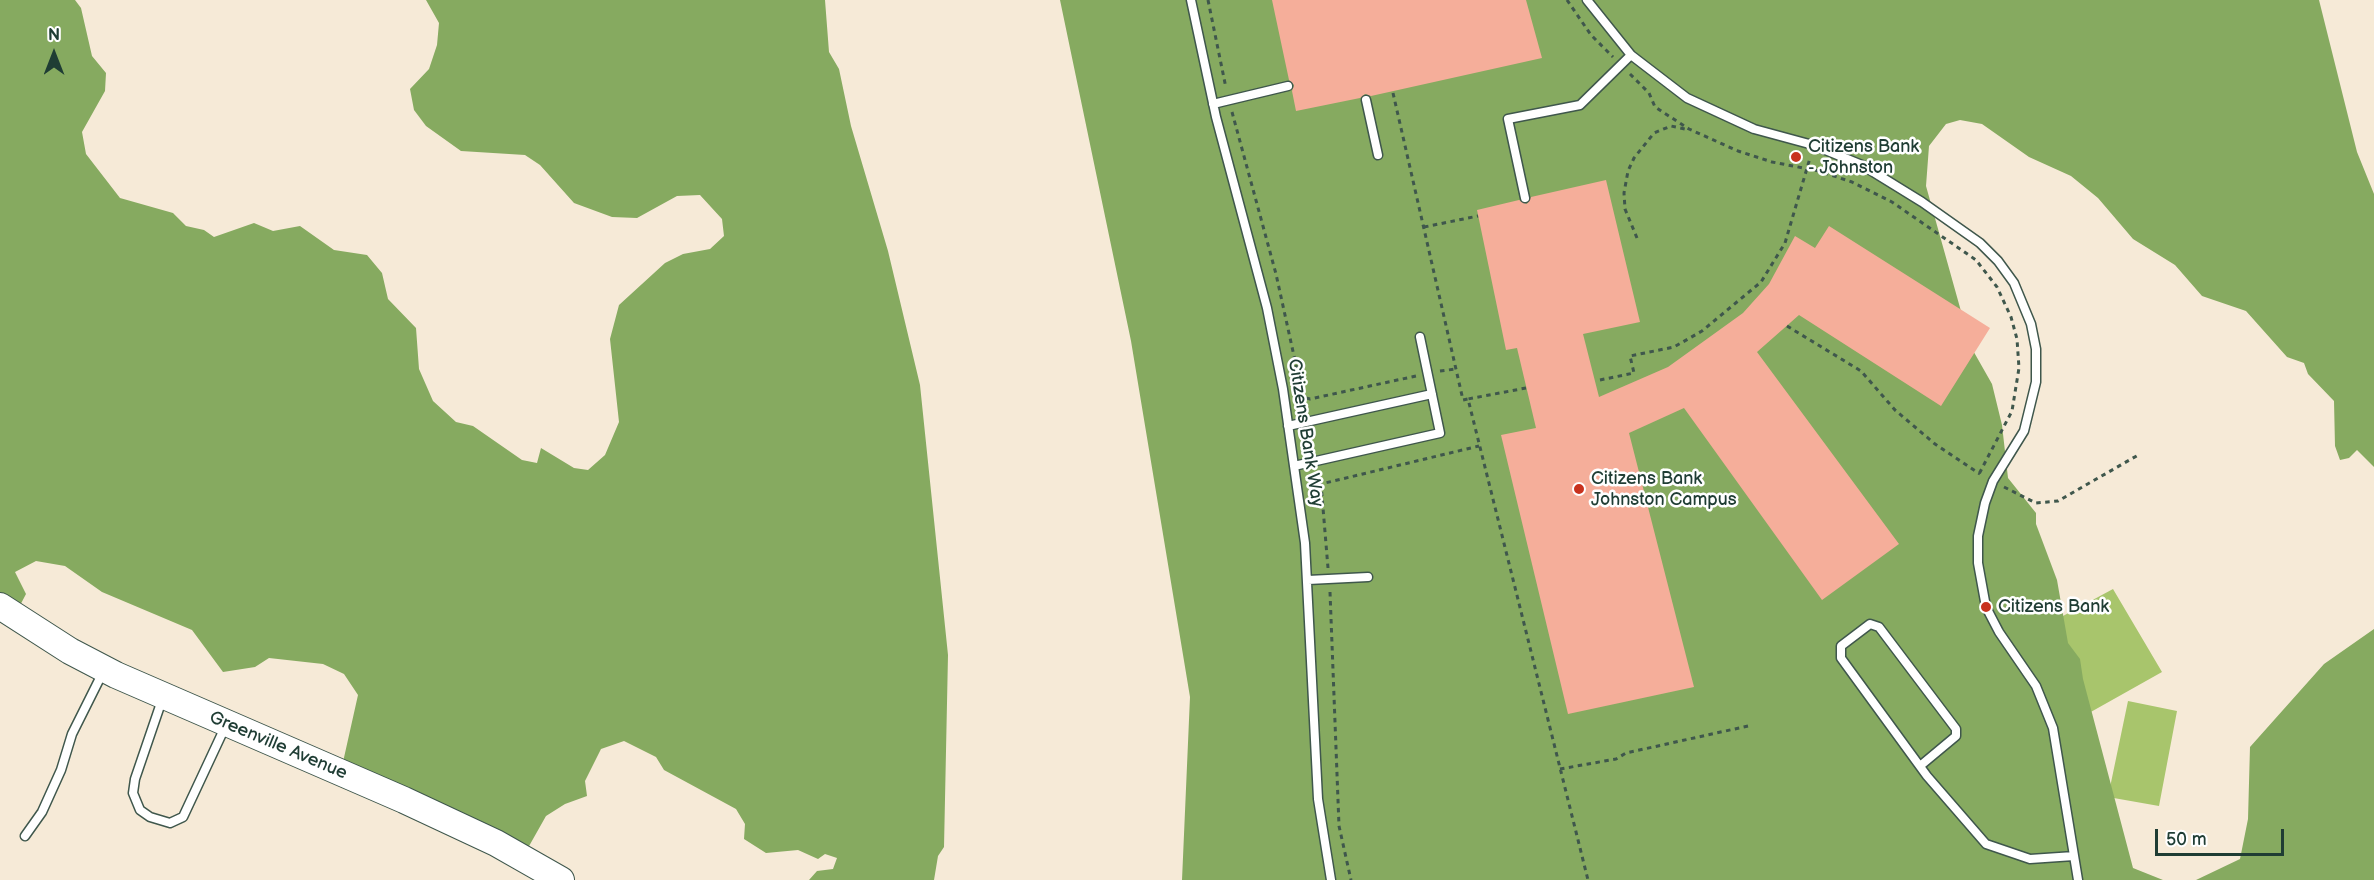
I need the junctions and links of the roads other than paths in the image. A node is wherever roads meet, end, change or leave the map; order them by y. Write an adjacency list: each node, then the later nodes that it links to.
1 (1191, 0): 6 (lane, Citizens Bank Way)
2 (1587, 0): 3 (lane)
3 (1631, 55): 8 (lane); 21 (lane)
4 (1288, 86): 6 (lane)
5 (1366, 100): 7 (lane)
6 (1213, 104): 11 (lane, Citizens Bank Way)
7 (1378, 155)
8 (1525, 198)
9 (1419, 337): 10 (lane)
10 (1432, 394): 11 (lane); 12 (lane)
11 (1288, 426): 12 (lane, Citizens Bank Way)
12 (1294, 466): 14 (lane, Citizens Bank Way)
13 (1368, 577): 14 (lane)
14 (1308, 580): 23 (lane, Citizens Bank Way)
15 (0, 606): 16 (main road, Greenville Avenue)
16 (104, 668): 17 (main road, Greenville Avenue); 20 (lane)
17 (164, 696): 18 (main road, Greenville Avenue); 18 (lane)
18 (226, 724): 22 (main road, Greenville Avenue)
19 (1920, 766): 19 (lane); 21 (lane)
20 (25, 836)
21 (2074, 856): 24 (lane)
22 (561, 880)
23 (1331, 880)
24 (2078, 880)

